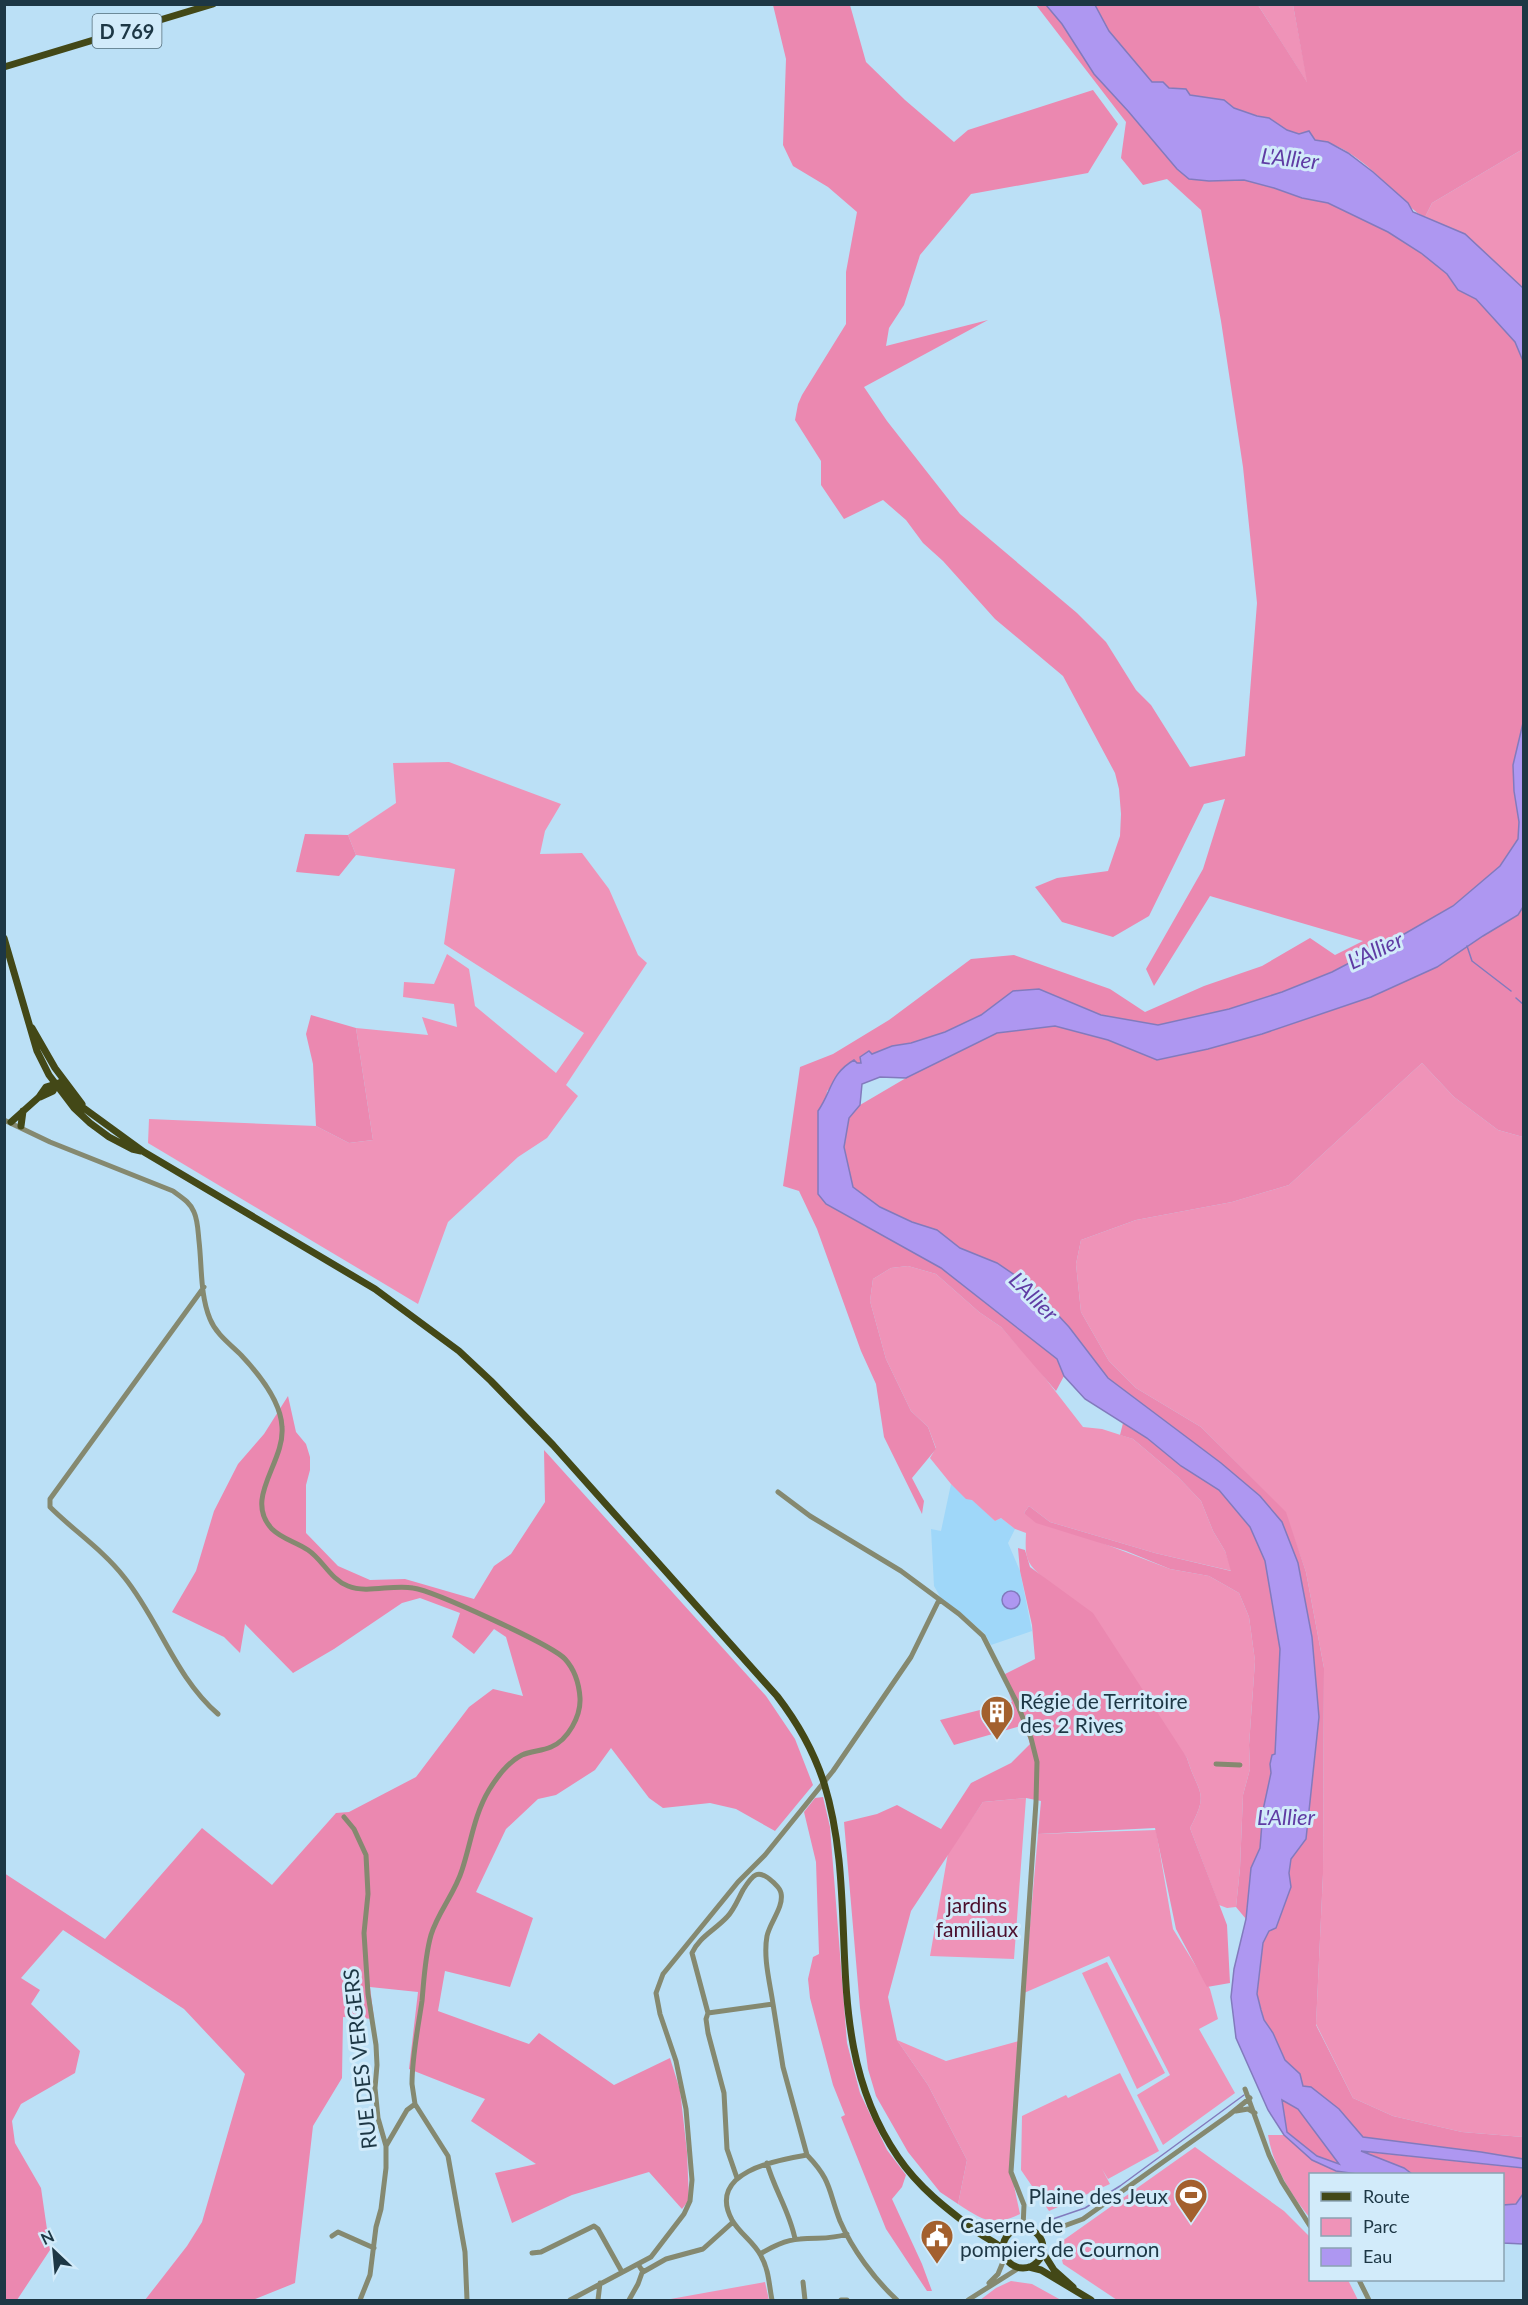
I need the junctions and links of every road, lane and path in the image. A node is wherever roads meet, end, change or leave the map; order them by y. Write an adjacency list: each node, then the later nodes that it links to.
1 (213, 4): 2 (main road, D 769)
2 (4, 67)
3 (4, 938): 4 (main road)
4 (60, 1082): 5 (main road); 8 (main road); 8 (main road)
5 (23, 1111): 6 (main road); 7 (main road)
6 (8, 1121): 7 (street)
7 (21, 1126): 9 (street)
8 (144, 1152): 15 (main road)
9 (204, 1287): 12 (street); 21 (street)
10 (778, 1492): 11 (street)
11 (939, 1600): 15 (street); 31 (street)
12 (218, 1714)
13 (1216, 1764): 14 (street)
14 (1240, 1765)
15 (824, 1783): 30 (main road); 43 (street)
16 (344, 1816): 24 (street, RUE DES VERGERS)
17 (773, 2004): 18 (street); 18 (street); 25 (street)
18 (708, 2013): 27 (street)
19 (1245, 2088): 20 (street)
20 (1250, 2098): 22 (street); 23 (street)
21 (415, 2104): 24 (street); 58 (street)
22 (1254, 2113): 23 (street); 29 (street)
23 (1229, 2115): 32 (street)
24 (386, 2146): 37 (street, RUE DES VERGERS)
25 (807, 2155): 26 (street); 33 (street)
26 (767, 2163): 27 (street); 36 (street)
27 (737, 2178): 28 (street)
28 (734, 2222): 41 (street); 49 (street)
29 (1309, 2223)
30 (968, 2224): 34 (main road); 38 (main road)
31 (1023, 2228): 32 (main road); 34 (main road)
32 (1035, 2233): 39 (main road)
33 (846, 2234): 36 (street); 66 (street)
34 (1009, 2234): 38 (main road)
35 (332, 2236): 37 (street)
36 (795, 2240): 41 (street)
37 (374, 2248): 57 (street, RUE DES VERGERS)
38 (1003, 2249): 42 (main road)
39 (1042, 2251): 45 (main road); 56 (main road)
40 (532, 2253): 48 (street)
41 (760, 2254): 62 (street)
42 (1005, 2257): 46 (main road); 54 (street)
43 (646, 2260): 44 (street); 49 (street)
44 (638, 2264): 47 (street); 49 (street)
45 (1029, 2267): 46 (main road); 56 (main road)
46 (1019, 2268): 54 (street)
47 (630, 2269): 48 (street); 53 (street)
48 (622, 2272): 52 (street)
49 (643, 2272): 53 (street)
50 (1359, 2281): 69 (street)
51 (803, 2282): 63 (street)
52 (600, 2283): 55 (street); 60 (street)
53 (638, 2284): 61 (street)
54 (983, 2289): 67 (street)
55 (588, 2290): 59 (street); 60 (street)
56 (1081, 2295): 68 (main road)
57 (360, 2301)
58 (467, 2301)
59 (570, 2301)
60 (596, 2301)
61 (629, 2301)
62 (772, 2301)
63 (806, 2301)
64 (841, 2301): 65 (street)
65 (847, 2301)
66 (897, 2301)
67 (968, 2301)
68 (1091, 2301)
69 (1369, 2301)

